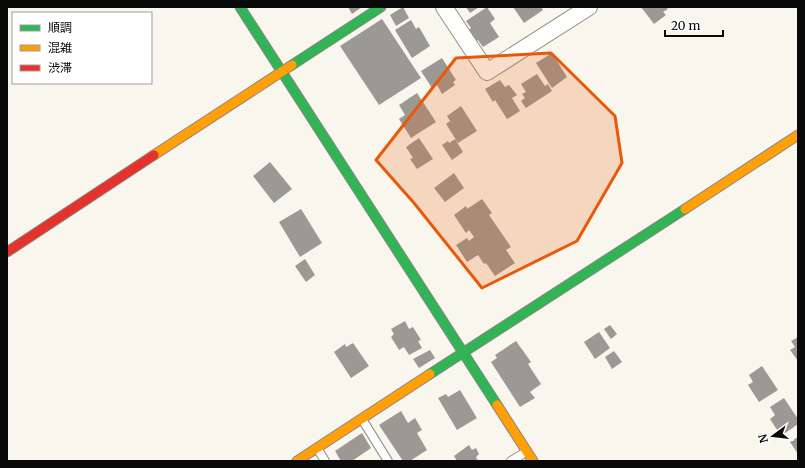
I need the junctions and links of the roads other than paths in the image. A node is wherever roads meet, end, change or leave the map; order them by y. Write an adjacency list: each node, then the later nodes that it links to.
1 (240, 7): 5 (street)
2 (381, 7): 5 (street)
3 (444, 7): 4 (street)
4 (588, 7)
5 (281, 72): 7 (street); 8 (street)
6 (798, 135): 8 (street)
7 (7, 252)
8 (463, 354): 9 (street); 11 (street)
9 (362, 419): 10 (street); 14 (lane)
10 (317, 448): 12 (street); 13 (lane)
11 (526, 451): 15 (lane); 16 (street)
12 (297, 461)
13 (325, 461)
14 (388, 461)
15 (511, 461)
16 (533, 461)

